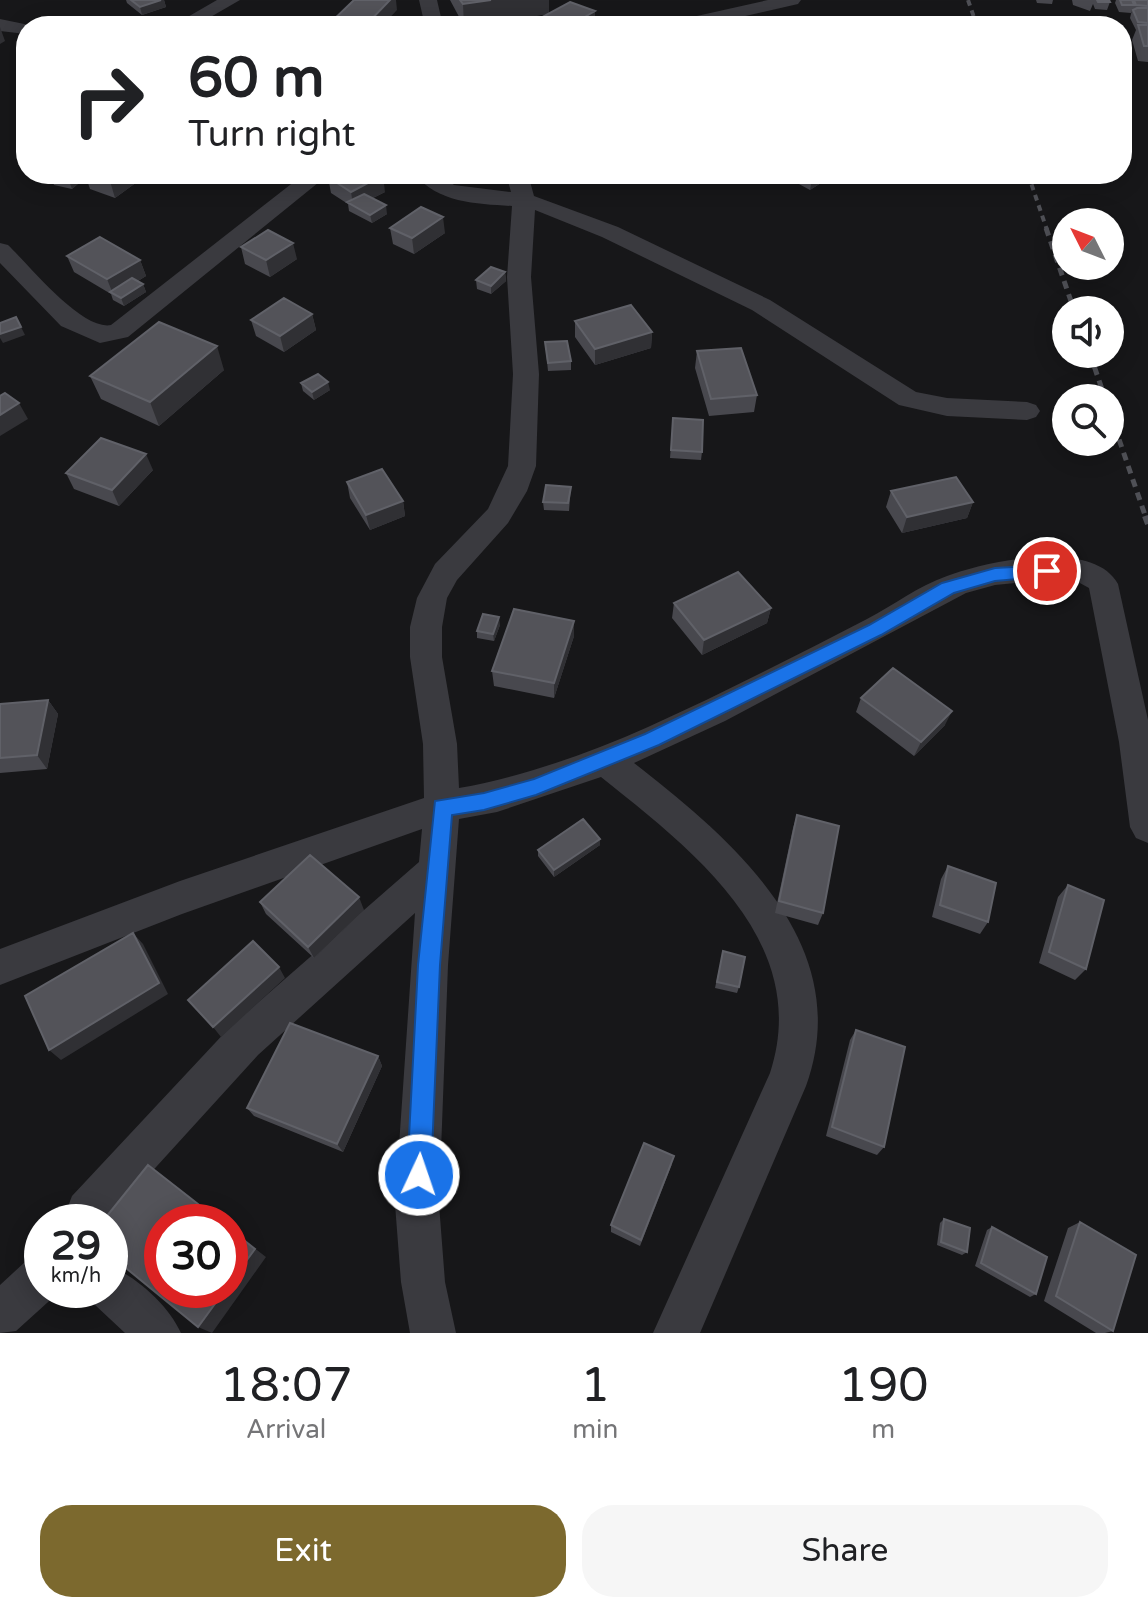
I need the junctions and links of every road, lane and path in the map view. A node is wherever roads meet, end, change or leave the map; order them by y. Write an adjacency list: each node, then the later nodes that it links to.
1 (231, 0): 3 (street)
2 (792, 0): 4 (street)
3 (200, 16)
4 (721, 16)
5 (305, 184): 8 (street)
6 (439, 184): 7 (street)
7 (521, 187): 9 (street); 11 (street)
8 (1, 254)
9 (1027, 411)
10 (603, 759): 11 (street); 12 (street); 21 (street)
11 (442, 807): 13 (street); 14 (street)
12 (1148, 827)
13 (439, 868): 15 (street); 20 (street)
14 (0, 967)
15 (93, 1204)
16 (24, 1293): 18 (street)
17 (128, 1305): 19 (street)
18 (0, 1315)
19 (158, 1333)
20 (433, 1333)
21 (676, 1333)

